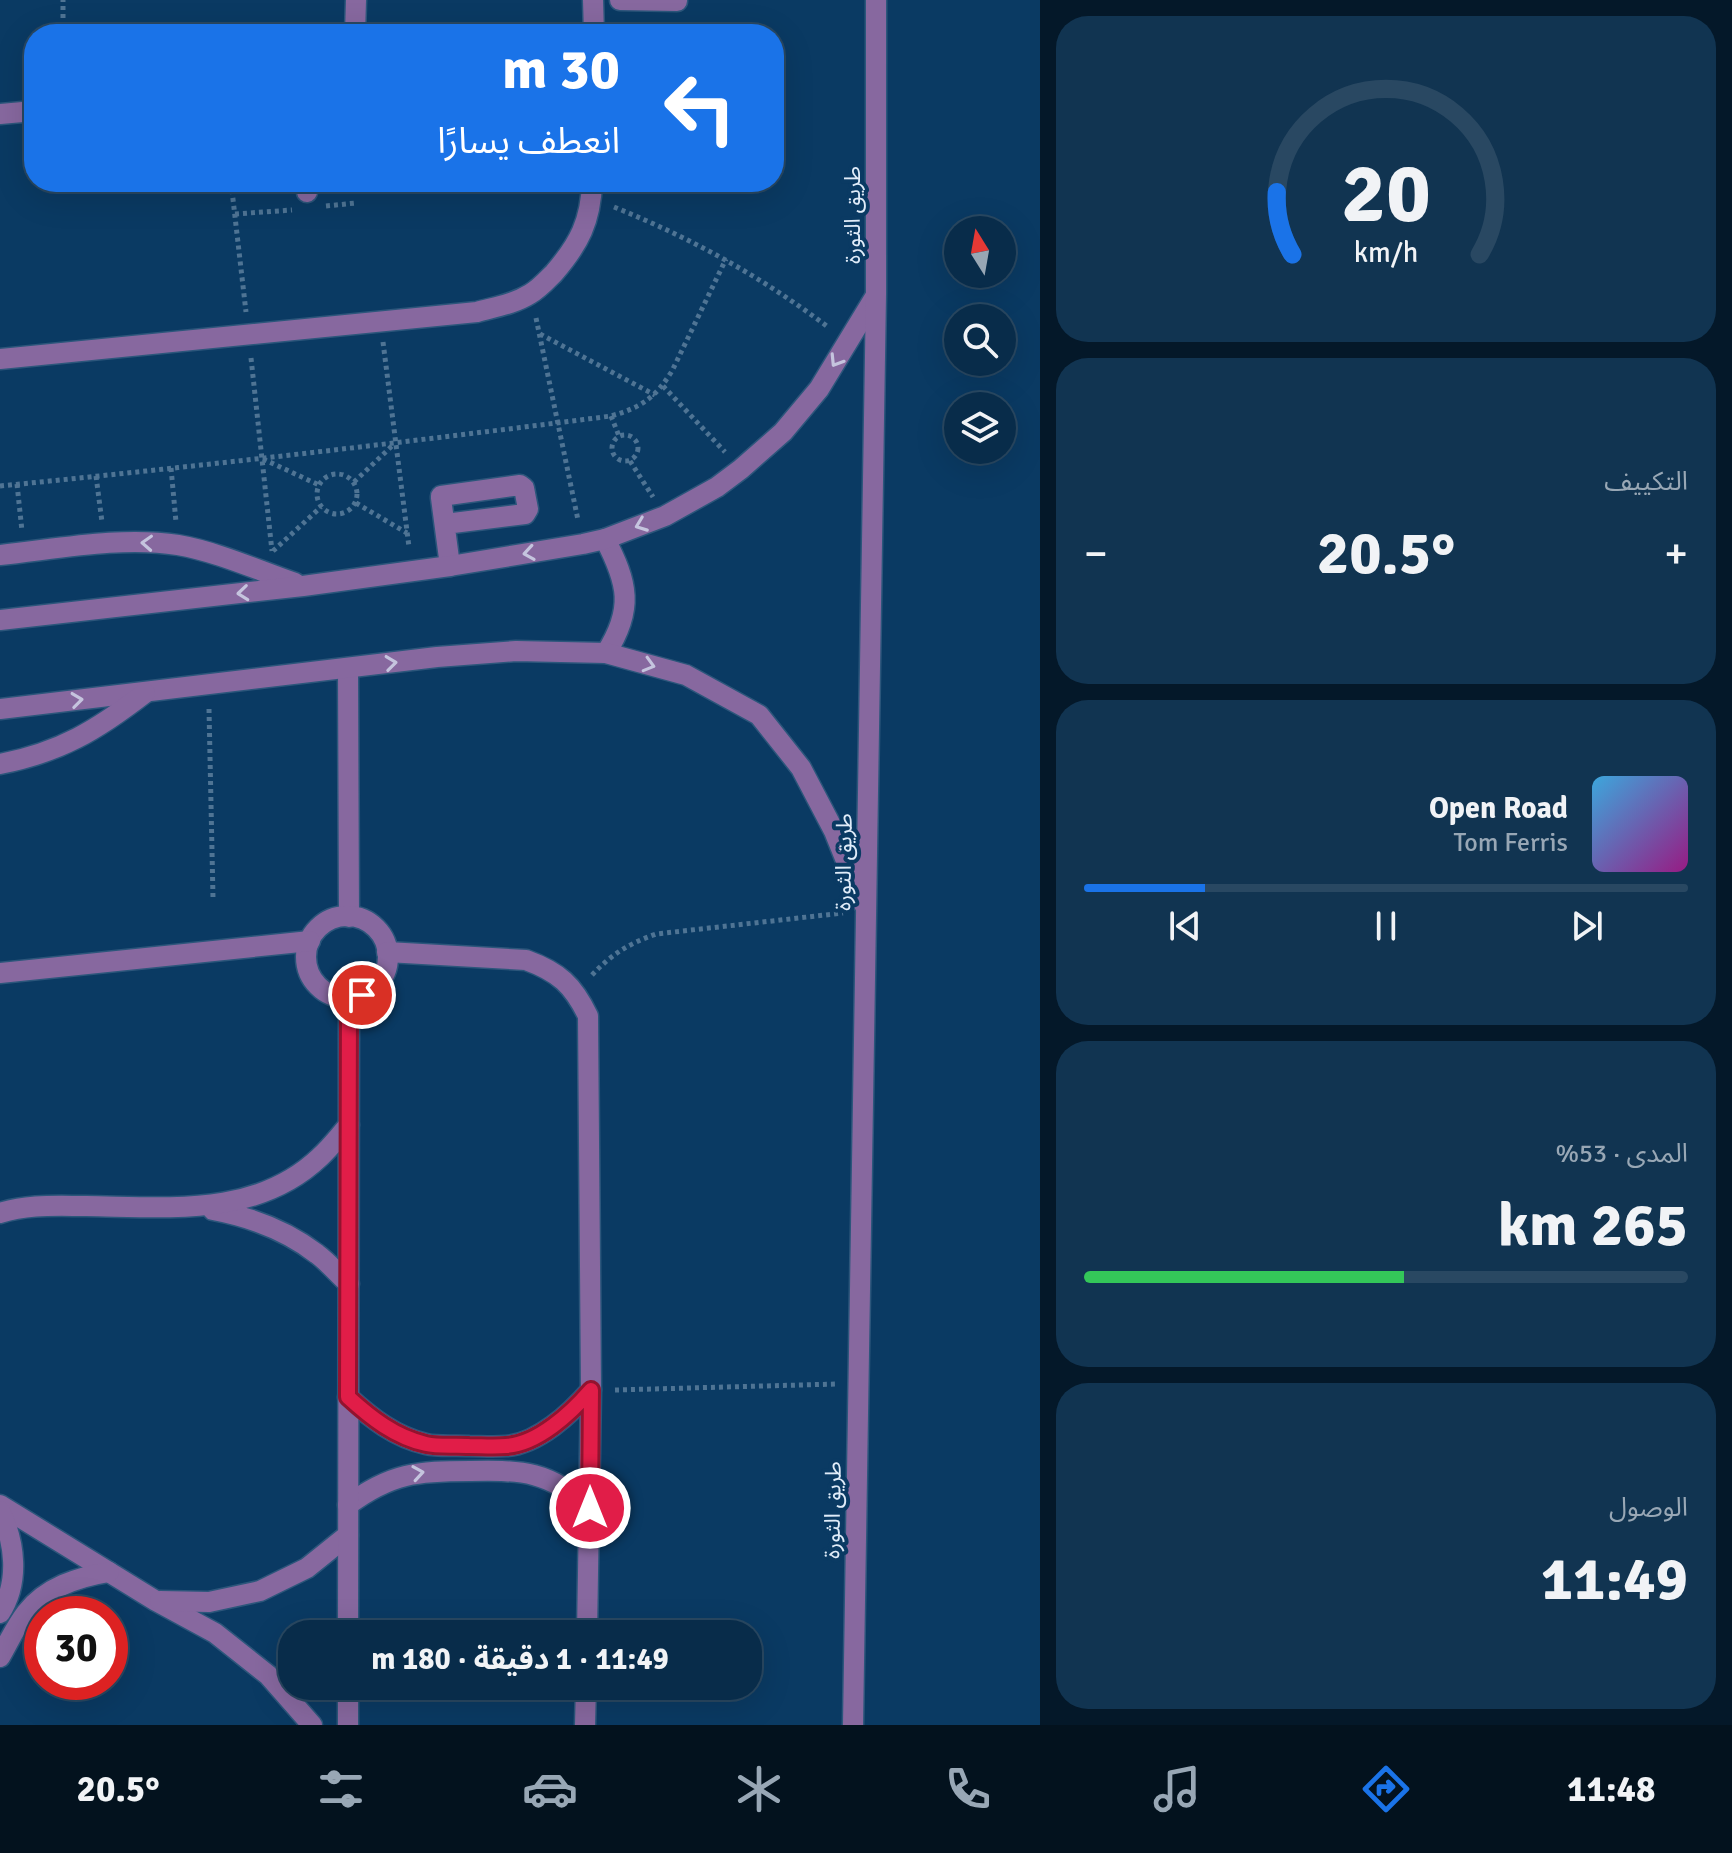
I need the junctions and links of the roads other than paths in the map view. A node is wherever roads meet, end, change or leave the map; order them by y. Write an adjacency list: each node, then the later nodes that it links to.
1 (356, 0): 6 (street)
2 (593, 0): 7 (street)
3 (620, 0): 5 (street)
4 (876, 0): 11 (street, طريق الثورة)
5 (677, 1)
6 (355, 24)
7 (594, 24)
8 (24, 112): 9 (street)
9 (0, 114)
10 (591, 192): 12 (street)
11 (876, 294): 14 (street, one-way to 14); 24 (street, طريق الثورة)
12 (0, 359)
13 (445, 524): 16 (street)
14 (605, 539): 16 (street, one-way to 16); 19 (street)
15 (0, 555): 17 (street, one-way to 15)
16 (450, 566): 17 (street)
17 (303, 586): 18 (street, one-way to 18)
18 (0, 620)
19 (606, 653): 20 (street, one-way to 19); 24 (street, one-way to 24)
20 (348, 668): 21 (street); 25 (street)
21 (146, 692): 22 (street, one-way to 21); 23 (street)
22 (0, 709)
23 (0, 764)
24 (866, 910): 51 (street, طريق الثورة)
25 (349, 917): 26 (street); 27 (street)
26 (310, 941): 28 (street); 29 (street)
27 (387, 952): 29 (street); 34 (street)
28 (0, 973)
29 (349, 998): 30 (street)
30 (349, 1125): 31 (street); 33 (street)
31 (197, 1207): 32 (street); 33 (street)
32 (0, 1213)
33 (349, 1284): 35 (street)
34 (591, 1390): 35 (street); 38 (street)
35 (348, 1397): 36 (street)
36 (348, 1505): 38 (street, one-way to 38); 39 (street)
37 (0, 1508): 40 (street); 42 (street)
38 (590, 1508): 44 (street)
39 (348, 1535): 41 (street); 43 (street)
40 (109, 1572): 41 (street); 45 (street)
41 (156, 1601): 48 (street)
42 (0, 1613)
43 (348, 1620)
44 (587, 1620)
45 (0, 1657)
46 (348, 1700): 49 (street)
47 (586, 1700): 50 (street)
48 (312, 1725)
49 (348, 1725)
50 (585, 1725)
51 (853, 1725)

